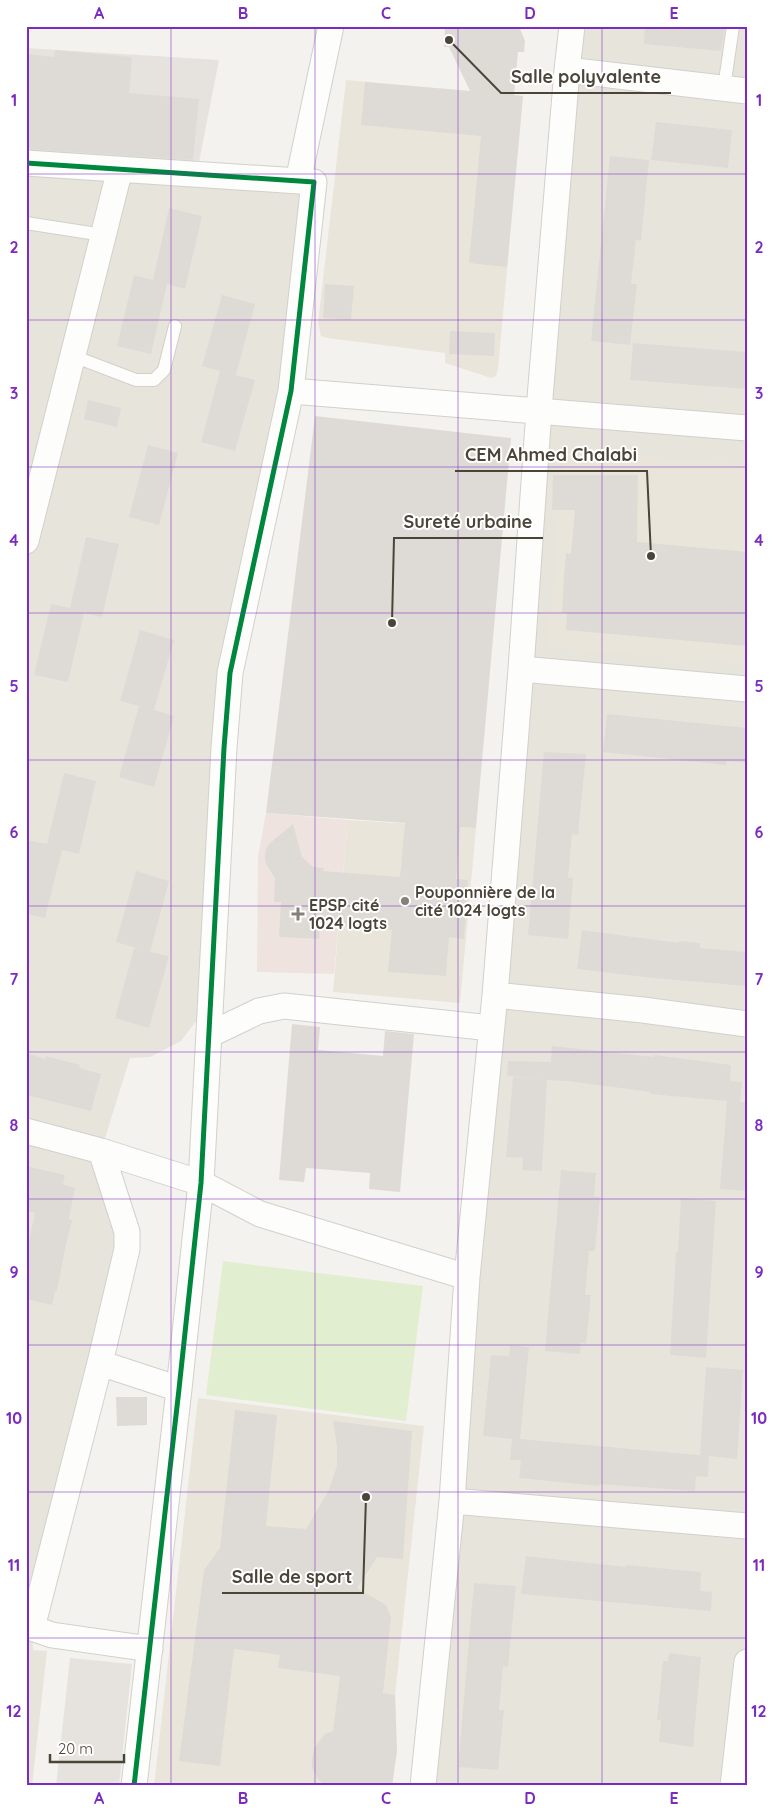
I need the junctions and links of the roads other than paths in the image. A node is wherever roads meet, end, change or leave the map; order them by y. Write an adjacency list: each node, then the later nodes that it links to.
1 (331, 26): 8 (street)
2 (572, 26): 4 (street)
3 (733, 26): 5 (lane)
4 (567, 70): 5 (street); 14 (street)
5 (736, 89)
6 (26, 163): 7 (street)
7 (120, 169): 8 (street); 10 (street)
8 (298, 181): 13 (street)
9 (26, 223): 10 (lane)
10 (103, 235): 12 (street)
11 (175, 326): 12 (lane)
12 (73, 356): 16 (street)
13 (291, 391): 14 (street); 22 (street)
14 (538, 410): 15 (street); 17 (street)
15 (747, 428)
16 (26, 541)
17 (521, 669): 18 (street); 19 (street)
18 (747, 689)
19 (495, 995): 20 (street); 21 (street)
20 (747, 1024)
21 (491, 1028): 22 (street); 26 (street)
22 (208, 1034): 25 (street)
23 (26, 1131): 24 (street)
24 (101, 1151): 25 (street); 27 (street)
25 (201, 1183): 26 (street); 28 (street)
26 (467, 1277): 29 (street)
27 (100, 1363): 28 (street); 31 (street)
28 (179, 1389): 32 (street)
29 (452, 1501): 30 (street); 35 (street)
30 (747, 1526)
31 (29, 1627): 32 (street)
32 (150, 1649): 34 (street)
33 (747, 1662): 36 (street)
34 (134, 1786)
35 (424, 1786)
36 (733, 1786)

